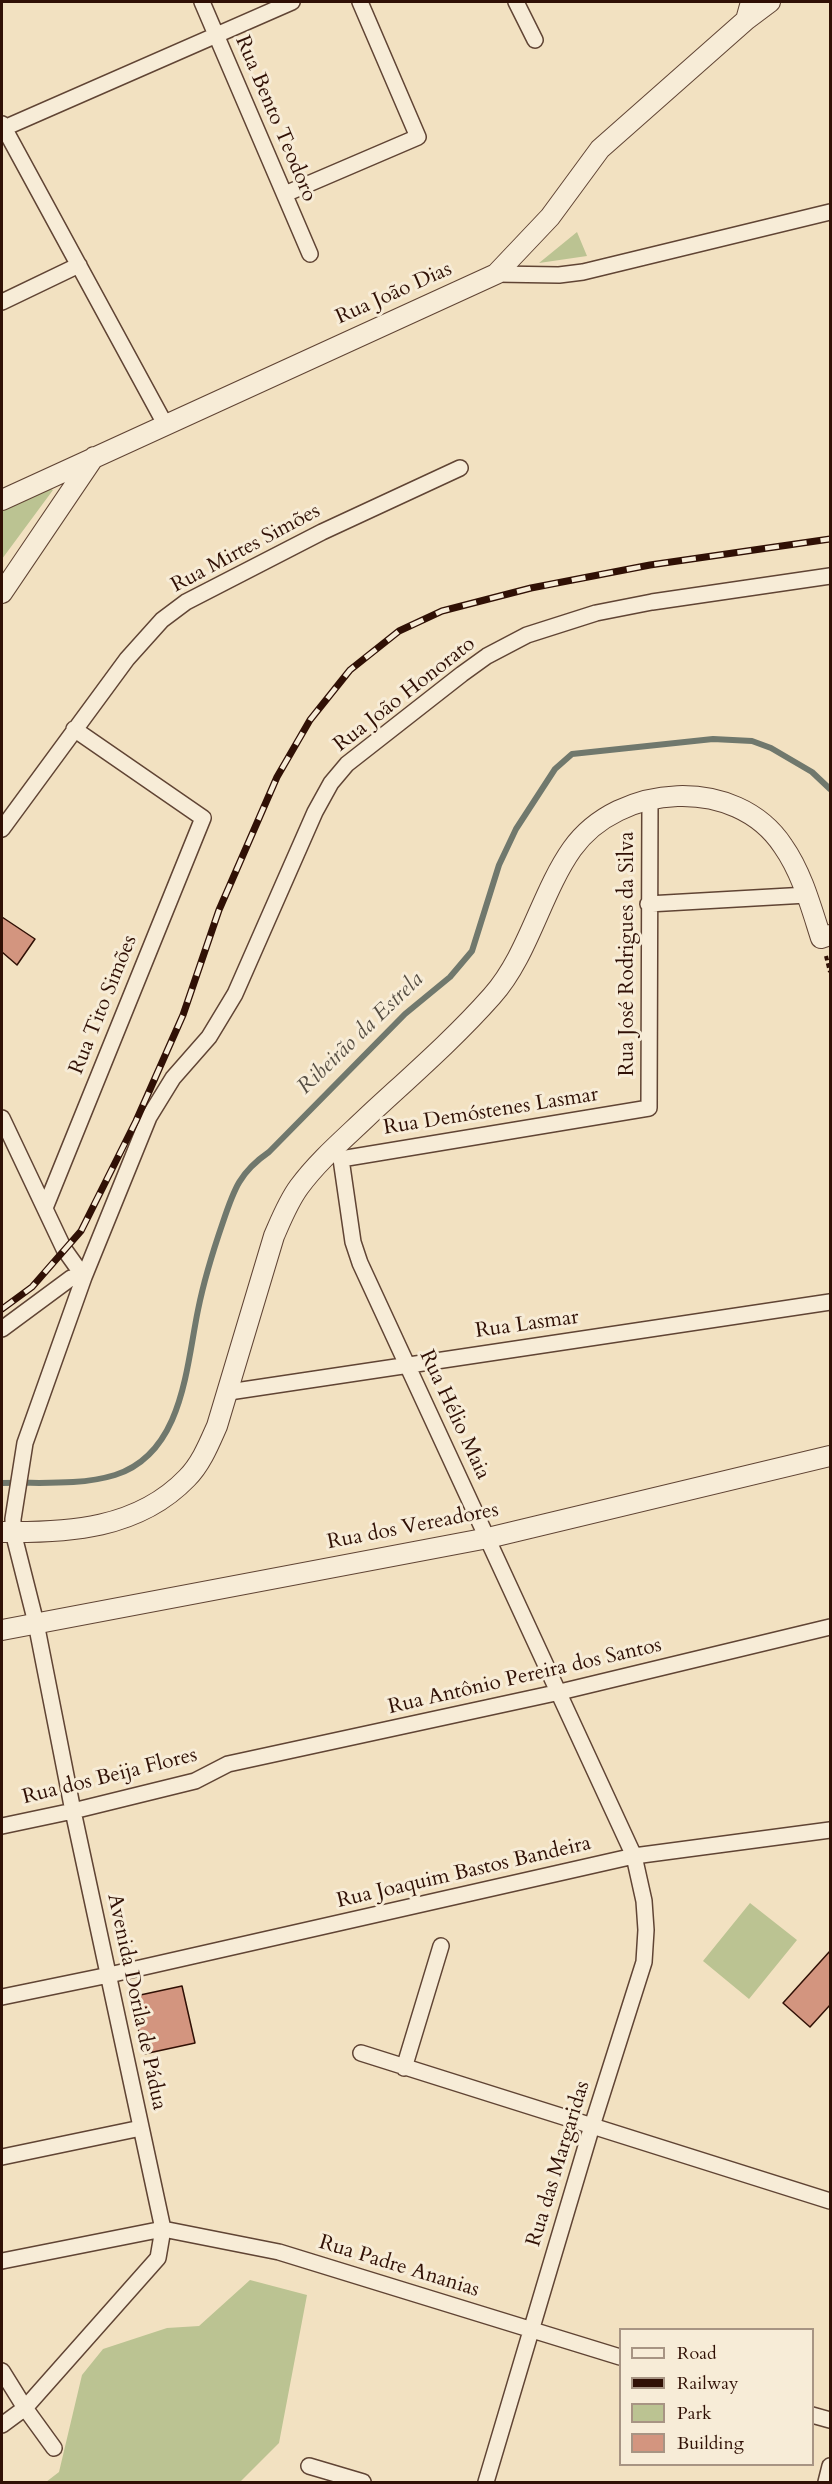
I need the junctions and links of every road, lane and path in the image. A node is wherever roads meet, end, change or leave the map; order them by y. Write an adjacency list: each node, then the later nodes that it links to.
1 (202, 2): 7 (street, Rua Bento Teodoro)
2 (292, 2): 7 (street)
3 (360, 2): 10 (street)
4 (516, 2): 8 (street)
5 (770, 2): 6 (street)
6 (748, 11): 14 (street)
7 (216, 34): 9 (street); 10 (street, Rua Bento Teodoro)
8 (535, 40)
9 (2, 127): 13 (street)
10 (285, 194): 12 (street, Rua Bento Teodoro)
11 (831, 212): 14 (street, Rua João Dias)
12 (310, 254)
13 (79, 265): 15 (street); 16 (street)
14 (496, 274): 16 (street, Rua João Dias)
15 (2, 302)
16 (165, 424): 17 (street, Rua João Dias)
17 (95, 456): 19 (street, Rua João Dias); 21 (street)
18 (460, 468): 22 (street, Rua Mirtes Simões)
19 (2, 500)
20 (831, 576): 32 (street, Rua João Honorato)
21 (2, 593)
22 (74, 729): 24 (street, Rua Mirtes Simões); 31 (street, Rua Tito Simões)
23 (650, 800): 25 (street); 26 (street, Rua José Rodrigues da Silva); 30 (street)
24 (2, 829)
25 (807, 895): 26 (street); 27 (street)
26 (648, 903): 28 (street, Rua José Rodrigues da Silva)
27 (831, 935)
28 (649, 1108): 30 (street, Rua Demóstenes Lasmar)
29 (2, 1118): 31 (street)
30 (337, 1153): 35 (street, Rua Hélio Maia); 36 (street)
31 (45, 1208): 32 (street)
32 (84, 1277): 34 (street); 38 (street, Rua João Honorato)
33 (831, 1302): 35 (street, Rua Lasmar)
34 (2, 1329)
35 (406, 1364): 36 (street, Rua Lasmar); 39 (street, Rua Hélio Maia)
36 (229, 1392): 38 (street)
37 (831, 1456): 39 (street, Rua dos Vereadores)
38 (9, 1527): 40 (street, Avenida Dorila de Pádua)
39 (488, 1538): 40 (street, Rua dos Vereadores); 43 (street, Rua Hélio Maia)
40 (36, 1623): 42 (street, Rua dos Vereadores); 45 (street, Avenida Dorila de Pádua)
41 (831, 1627): 43 (street, Rua Antônio Pereira dos Santos)
42 (2, 1630)
43 (560, 1692): 44 (street, Rua Antônio Pereira dos Santos); 48 (street, Rua Hélio Maia)
44 (228, 1764): 45 (street, Rua dos Beija Flores)
45 (74, 1811): 46 (street, Rua dos Beija Flores); 50 (street, Avenida Dorila de Pádua)
46 (2, 1826)
47 (831, 1830): 48 (street, Rua Joaquim Bastos Bandeira)
48 (634, 1856): 50 (street, Rua Joaquim Bastos Bandeira); 54 (street, Rua das Margaridas)
49 (441, 1946): 53 (street)
50 (109, 1975): 51 (street, Rua Joaquim Bastos Bandeira); 55 (street, Avenida Dorila de Pádua)
51 (2, 1997)
52 (361, 2053): 53 (street)
53 (404, 2068): 54 (street)
54 (592, 2126): 57 (street); 60 (street, Rua das Margaridas)
55 (141, 2128): 56 (street); 58 (street, Avenida Dorila de Pádua)
56 (2, 2157)
57 (831, 2201)
58 (163, 2229): 59 (street); 60 (street, Rua Padre Ananias); 63 (street, Avenida Dorila de Pádua)
59 (2, 2261)
60 (531, 2330): 61 (street, Rua Padre Ananias); 71 (street, Rua das Margaridas)
61 (619, 2356)
62 (2, 2371): 63 (street)
63 (25, 2408): 66 (street, Avenida Dorila de Pádua); 67 (street)
64 (814, 2415): 65 (street)
65 (831, 2420)
66 (2, 2425)
67 (54, 2448)
68 (309, 2466): 70 (street)
69 (831, 2466): 72 (street)
70 (363, 2482)
71 (486, 2482)
72 (826, 2482)

